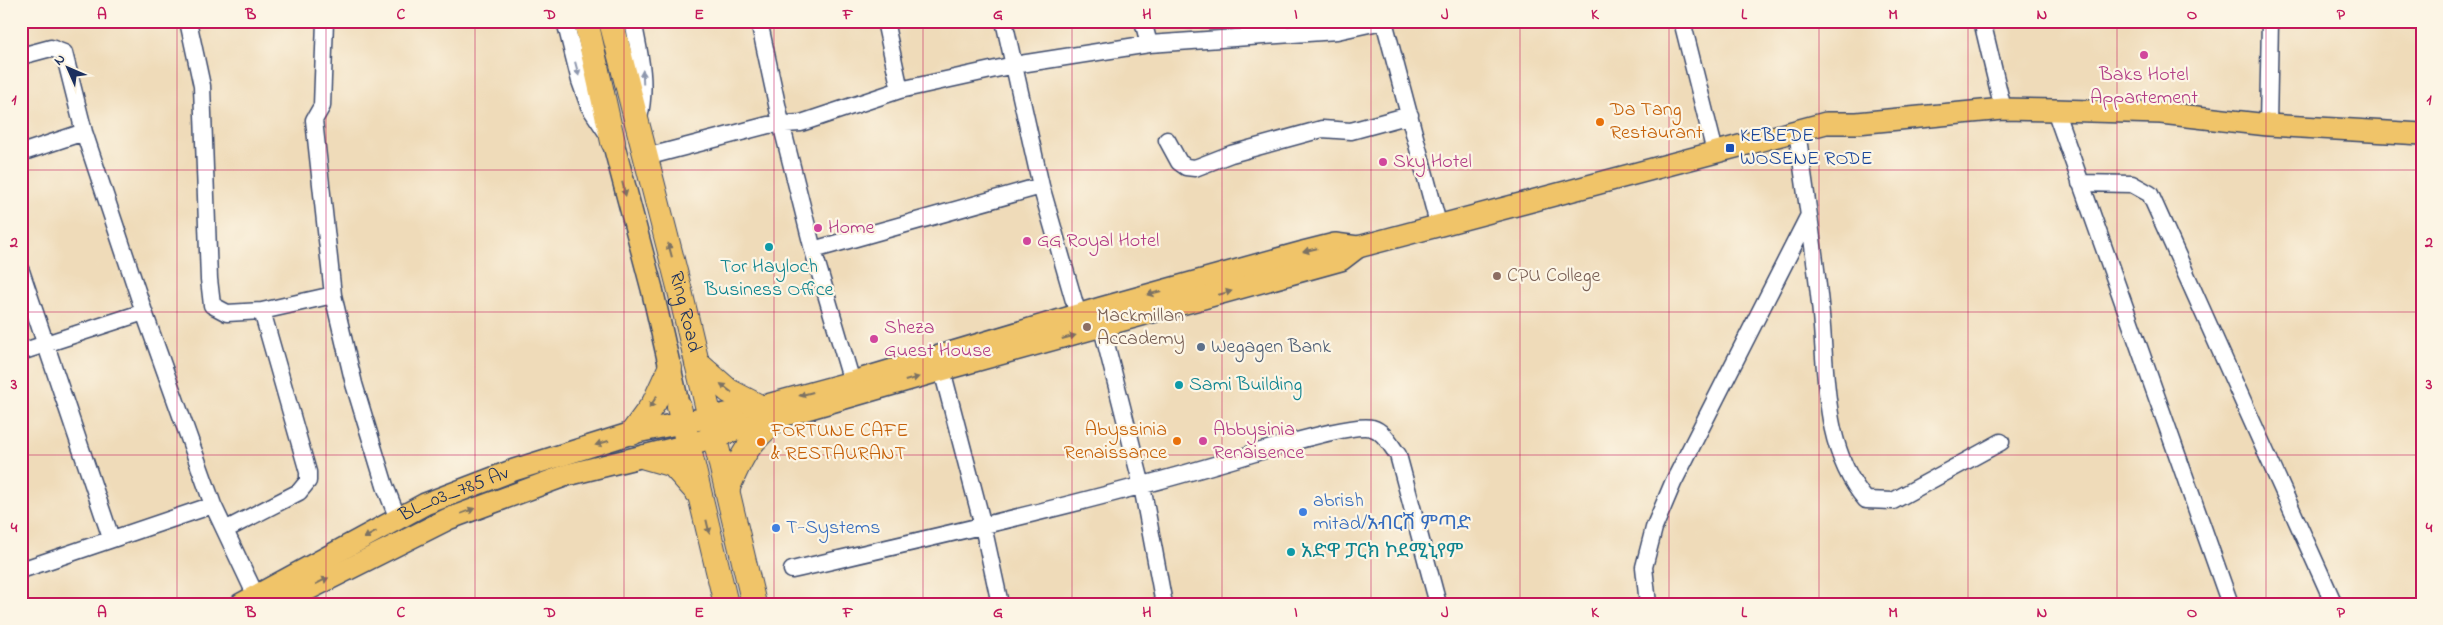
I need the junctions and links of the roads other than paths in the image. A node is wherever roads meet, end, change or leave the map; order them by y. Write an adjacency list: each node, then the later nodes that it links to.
1 (188, 21): 42 (street)
2 (325, 21): 41 (street)
3 (565, 21): 30 (street, one-way to 30)
4 (586, 21): 30 (highway, Ring Road)
5 (611, 21): 24 (highway, Ring Road)
6 (633, 21): 24 (street, one-way to 6)
7 (759, 21): 23 (street)
8 (885, 21): 19 (street)
9 (1004, 21): 18 (street)
10 (1143, 21): 16 (street)
11 (1384, 21): 15 (street); 22 (street)
12 (1682, 21): 31 (street)
13 (1982, 21): 20 (street)
14 (2270, 21): 25 (street)
15 (1336, 26): 16 (street)
16 (1150, 44): 18 (street)
17 (21, 56): 27 (street)
18 (1014, 65): 19 (street); 35 (street)
19 (900, 90): 23 (street)
20 (2003, 109): 21 (main road); 26 (main road)
21 (2055, 110): 25 (main road); 34 (street)
22 (1410, 115): 29 (street); 37 (street)
23 (781, 123): 33 (street); 39 (street)
24 (637, 125): 33 (highway, Ring Road)
25 (2268, 125): 28 (main road)
26 (1797, 131): 31 (main road); 36 (street)
27 (84, 132): 32 (street); 43 (street)
28 (2422, 134)
29 (1168, 140)
30 (612, 142): 49 (main road, Ring Road, one-way to 49)
31 (1715, 152): 37 (main road)
32 (21, 153)
33 (646, 157): 48 (highway, Ring Road, one-way to 33)
34 (2080, 183): 77 (street); 78 (street)
35 (1041, 186): 39 (street); 44 (street)
36 (1808, 217): 56 (street); 76 (street)
37 (1439, 227): 38 (main road)
38 (1358, 247): 44 (main road, one-way to 44); 45 (main road, one-way to 38)
39 (813, 250): 51 (street)
40 (21, 270): 46 (street)
41 (333, 295): 42 (street); 63 (street)
42 (262, 311): 65 (street)
43 (144, 312): 46 (street); 62 (street)
44 (1078, 315): 51 (main road)
45 (1102, 328): 50 (main road, one-way to 45); 59 (street)
46 (46, 345): 47 (street); 66 (street)
47 (21, 352)
48 (697, 363): 52 (highway, one-way to 48); 54 (highway, Ring Road)
49 (670, 368): 53 (main road, Ring Road); 55 (highway, one-way to 55)
50 (942, 370): 52 (main road, one-way to 50); 64 (street)
51 (852, 382): 52 (main road, one-way to 52)
52 (770, 412): 54 (main road); 60 (highway)
53 (681, 414): 54 (main road, BL_03_785 Av); 55 (main road, BL_03_785 Av); 57 (highway, Ring Road)
54 (712, 426): 57 (main road, BL_03_785 Av); 60 (highway, Ring Road)
55 (632, 433): 63 (main road, BL_03_785 Av, one-way to 63)
56 (2001, 442)
57 (688, 445): 58 (main road, BL_03_785 Av); 61 (highway, Ring Road)
58 (645, 457): 61 (highway); 70 (main road, BL_03_785 Av, one-way to 58)
59 (1142, 486): 64 (street); 74 (street); 75 (street)
60 (727, 490): 72 (highway, Ring Road)
61 (700, 496): 71 (highway, Ring Road, one-way to 71)
62 (213, 505): 65 (street); 66 (street)
63 (398, 520): 69 (main road, BL_03_785 Av, one-way to 69)
64 (983, 526): 68 (street); 73 (street)
65 (225, 530): 69 (street)
66 (111, 538): 67 (street)
67 (21, 570)
68 (792, 570)
69 (249, 600)
70 (279, 604)
71 (726, 604)
72 (754, 604)
73 (1000, 604)
74 (1164, 604)
75 (1438, 604)
76 (1648, 604)
77 (2230, 604)
78 (2334, 604)

